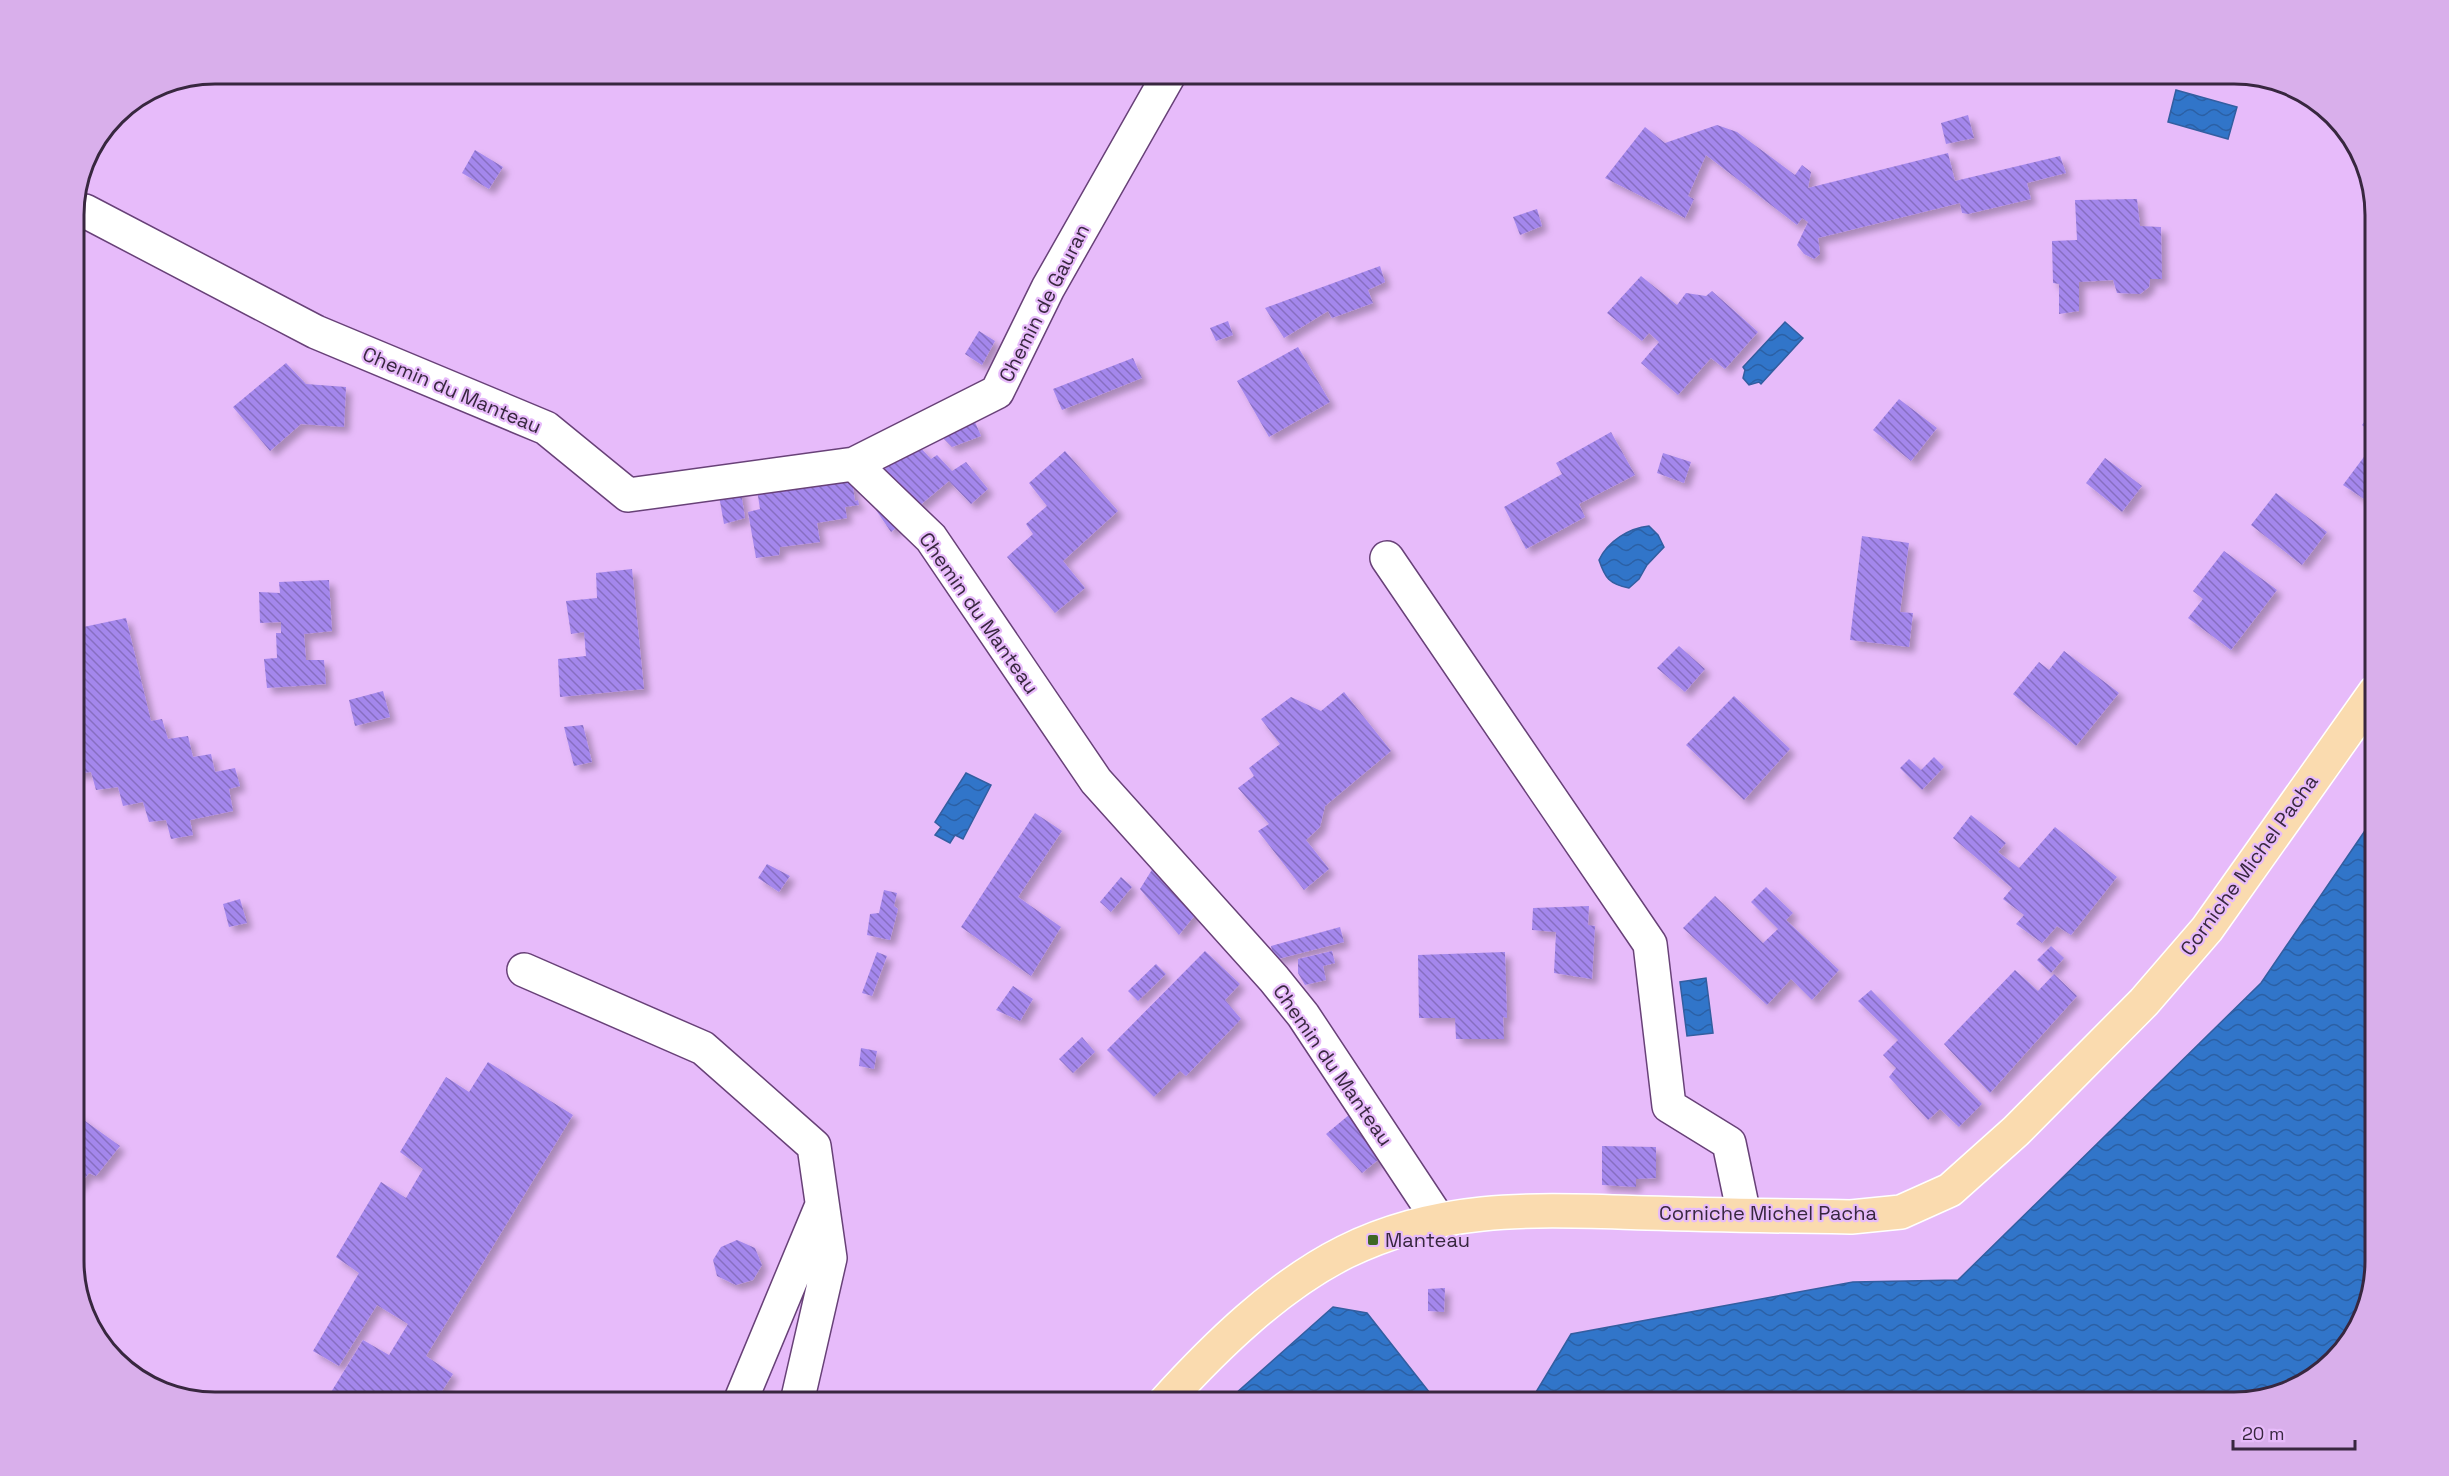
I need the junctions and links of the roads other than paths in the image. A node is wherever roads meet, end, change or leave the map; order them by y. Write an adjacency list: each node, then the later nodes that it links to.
1 (1164, 84): 3 (street, Chemin de Gauran)
2 (84, 211): 3 (street, Chemin du Manteau)
3 (854, 464): 9 (street, Chemin du Manteau)
4 (1387, 558): 8 (street)
5 (2365, 706): 8 (main road, Corniche Michel Pacha)
6 (524, 970): 7 (street)
7 (822, 1205): 10 (street); 11 (street)
8 (1744, 1215): 9 (main road, Corniche Michel Pacha)
9 (1438, 1219): 12 (main road, Corniche Michel Pacha)
10 (744, 1392)
11 (799, 1392)
12 (1174, 1392)

